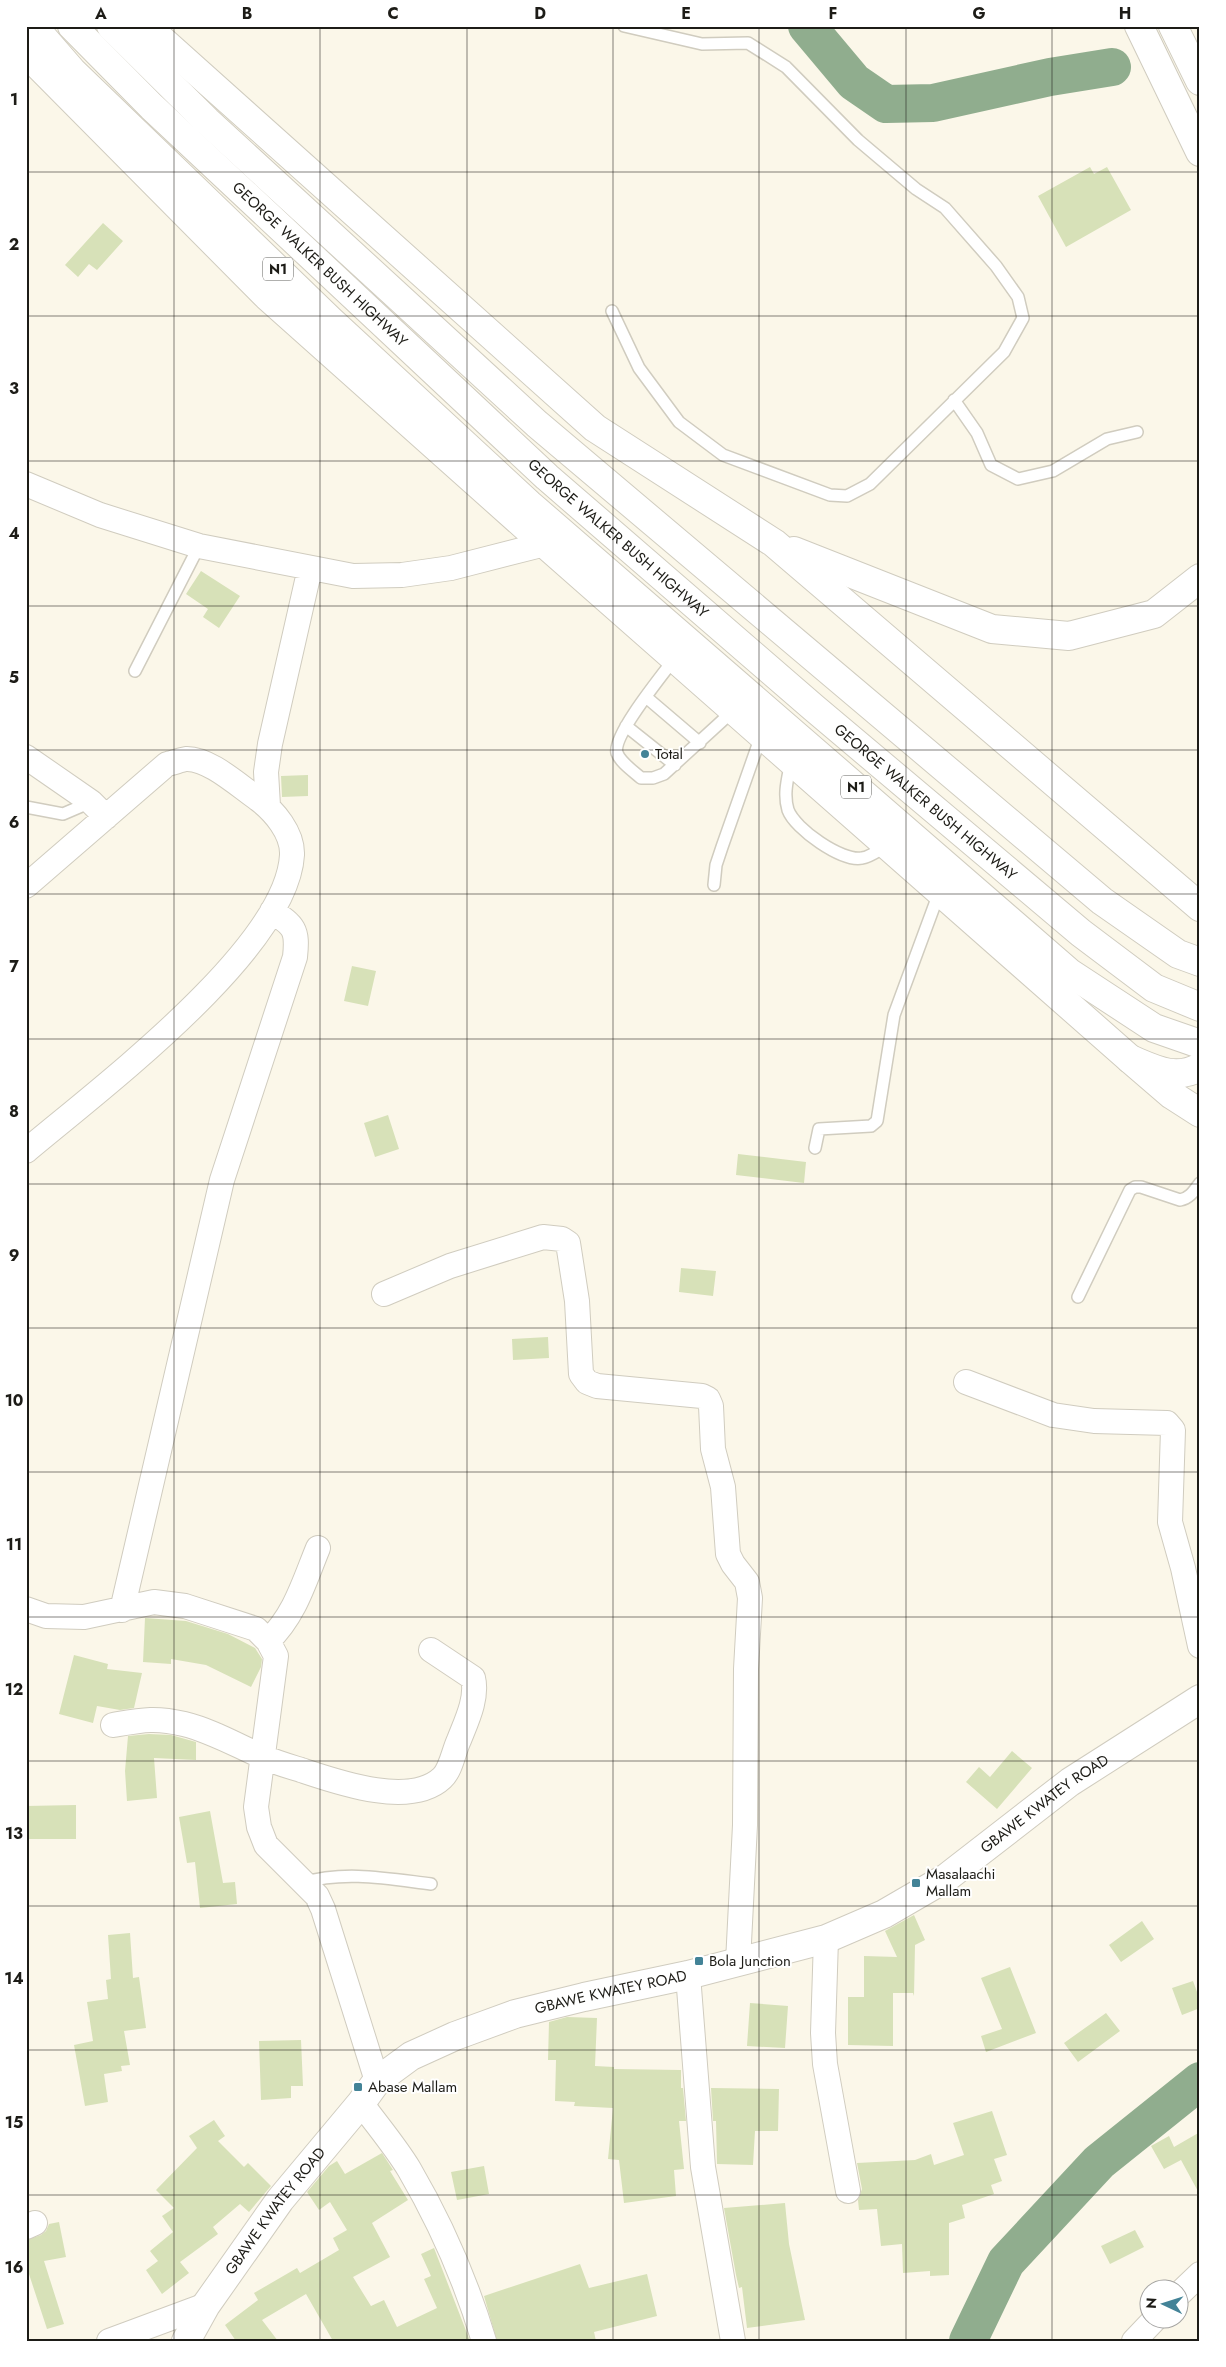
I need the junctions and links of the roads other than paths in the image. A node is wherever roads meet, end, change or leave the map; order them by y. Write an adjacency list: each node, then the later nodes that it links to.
1 (33, 26): 41 (main road, N1)
2 (72, 26): 40 (main road, GEORGE WALKER BUSH HIGHWAY / N1)
3 (111, 26): 39 (main road, GEORGE WALKER BUSH HIGHWAY)
4 (146, 26): 15 (main road)
5 (624, 26): 12 (lane)
6 (1138, 26): 10 (main road)
7 (1173, 26): 9 (main road)
8 (26, 53): 16 (main road)
9 (1200, 81)
10 (1200, 152)
11 (612, 311): 12 (lane)
12 (954, 400): 13 (lane)
13 (1137, 432)
14 (26, 484): 17 (street)
15 (774, 543): 19 (main road); 37 (main road)
16 (545, 544): 18 (street); 20 (main road)
17 (200, 546): 18 (street); 21 (lane)
18 (310, 568): 31 (street)
19 (1200, 578)
20 (675, 658): 22 (lane); 23 (main road)
21 (135, 671)
22 (646, 697): 24 (lane); 26 (lane)
23 (734, 710): 25 (main road); 26 (lane)
24 (626, 726): 29 (lane); 29 (lane)
25 (762, 734): 28 (main road); 34 (lane)
26 (700, 743): 29 (lane)
27 (26, 757): 32 (street)
28 (792, 760): 33 (main road); 33 (lane)
29 (675, 765)
30 (26, 806): 32 (lane)
31 (268, 806): 32 (street); 38 (street)
32 (98, 810): 35 (street)
33 (888, 845): 36 (main road)
34 (714, 885)
35 (26, 886)
36 (940, 891): 42 (main road); 45 (lane)
37 (1200, 907)
38 (272, 911): 46 (street); 53 (street)
39 (1200, 962)
40 (1200, 1007)
41 (1200, 1044)
42 (1130, 1059): 43 (main road); 44 (main road)
43 (1200, 1067)
44 (1200, 1113)
45 (815, 1148)
46 (26, 1151)
47 (1200, 1183): 49 (lane)
48 (384, 1294): 63 (street)
49 (1078, 1297)
50 (966, 1382): 55 (street)
51 (318, 1548): 54 (street)
52 (26, 1609): 53 (street)
53 (122, 1610): 54 (street)
54 (268, 1640): 59 (street)
55 (1200, 1646)
56 (431, 1650): 59 (street)
57 (1200, 1699): 62 (main road, GBAWE KWATEY ROAD)
58 (113, 1724): 59 (street)
59 (263, 1757): 60 (street)
60 (304, 1883): 61 (lane); 65 (street)
61 (431, 1884)
62 (826, 1939): 63 (main road, GBAWE KWATEY ROAD); 67 (street)
63 (738, 1962): 64 (main road, GBAWE KWATEY ROAD)
64 (688, 1975): 65 (main road, GBAWE KWATEY ROAD); 75 (street)
65 (377, 2081): 66 (main road, GBAWE KWATEY ROAD)
66 (362, 2103): 70 (main road, GBAWE KWATEY ROAD); 74 (street)
67 (848, 2191)
68 (1200, 2274): 69 (street)
69 (1188, 2285)
70 (206, 2305): 72 (street); 73 (main road, GBAWE KWATEY ROAD)
71 (1144, 2330): 76 (street)
72 (110, 2341)
73 (186, 2341)
74 (484, 2341)
75 (733, 2341)
76 (1134, 2341)

